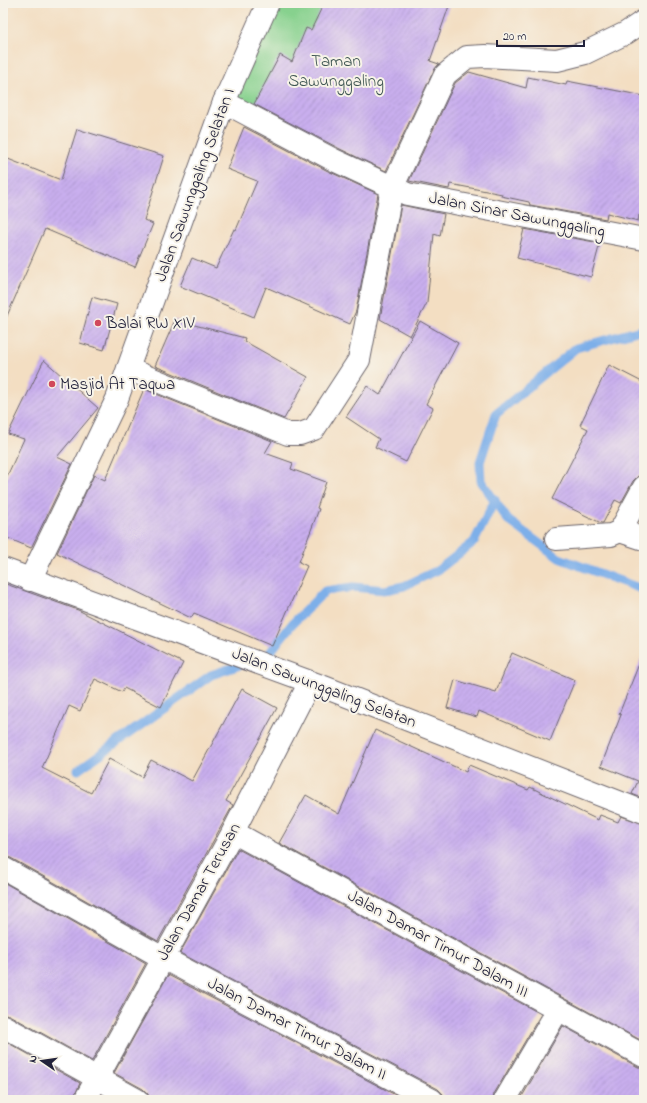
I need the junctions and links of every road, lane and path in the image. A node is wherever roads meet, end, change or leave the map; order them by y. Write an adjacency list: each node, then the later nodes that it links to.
1 (268, 3): 3 (street, Jalan Sawunggaling Selatan I)
2 (644, 21): 4 (street)
3 (224, 102): 4 (street, Jalan Sinar Sawunggaling); 6 (street, Jalan Sawunggaling Selatan I)
4 (392, 188): 5 (street, Jalan Sinar Sawunggaling); 6 (street)
5 (644, 239)
6 (128, 369): 12 (street, Jalan Sawunggaling Selatan I)
7 (644, 487): 8 (street)
8 (620, 531): 9 (street); 10 (street)
9 (556, 539)
10 (644, 539)
11 (3, 569): 12 (street, Jalan Sawunggaling Selatan)
12 (30, 580): 13 (street, Jalan Sawunggaling Selatan)
13 (310, 682): 14 (street, Jalan Sawunggaling Selatan); 15 (street, Jalan Damar Terusan)
14 (644, 812)
15 (233, 832): 17 (street, Jalan Damar Terusan); 18 (street, Jalan Damar Timur Dalam III)
16 (3, 868): 17 (street, Jalan Damar Timur Dalam II)
17 (163, 958): 21 (street, Jalan Damar Terusan); 24 (street, Jalan Damar Timur Dalam II)
18 (558, 1010): 20 (street, Jalan Damar Timur Dalam III); 25 (street)
19 (3, 1026): 21 (street)
20 (644, 1056)
21 (96, 1078): 22 (street, Jalan Damar Terusan); 23 (street)
22 (85, 1100)
23 (137, 1100)
24 (432, 1100)
25 (505, 1100)

